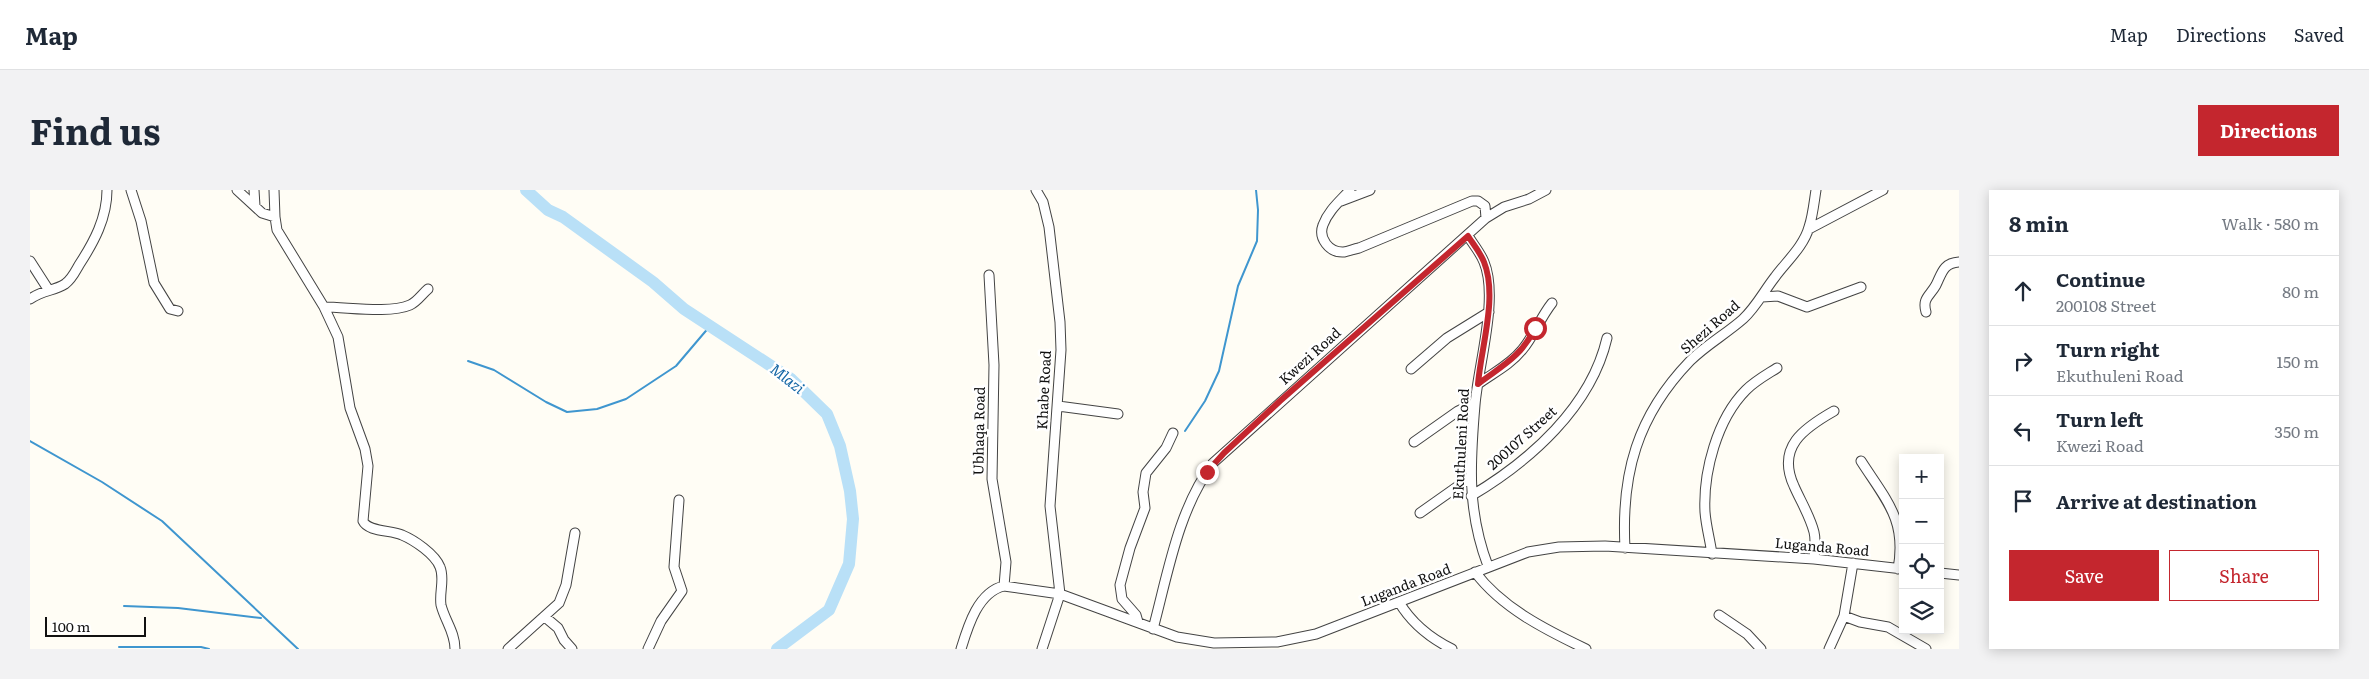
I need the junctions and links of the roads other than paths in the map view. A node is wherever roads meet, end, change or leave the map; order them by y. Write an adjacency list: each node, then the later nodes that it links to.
1 (108, 190): 22 (street)
2 (131, 190): 28 (street)
3 (237, 190): 13 (street)
4 (254, 190): 13 (street)
5 (274, 190): 14 (street)
6 (1036, 190): 36 (street, Khabe Road)
7 (1350, 190): 12 (street)
8 (1370, 190): 12 (street)
9 (1546, 190): 15 (street, Kwezi Road)
10 (1816, 190): 16 (street, Shezi Road)
11 (1884, 190): 16 (street)
12 (1339, 202): 15 (street)
13 (255, 206): 14 (street)
14 (275, 217): 27 (street)
15 (1486, 218): 17 (street, Kwezi Road)
16 (1809, 229): 24 (street, Shezi Road)
17 (1468, 236): 29 (street, Ekuthuleni Road); 64 (street, Kwezi Road)
18 (30, 262): 22 (street)
19 (1959, 262): 30 (street)
20 (989, 275): 57 (street, Ubhaqa Road)
21 (1860, 287): 24 (street)
22 (48, 289): 25 (street)
23 (428, 289): 27 (street)
24 (1762, 297): 48 (street, Shezi Road)
25 (30, 299)
26 (1552, 303): 34 (street)
27 (324, 308): 66 (street)
28 (178, 311)
29 (1489, 312): 33 (street); 34 (street, Ekuthuleni Road)
30 (1926, 312)
31 (1607, 338): 43 (street, 200107 Street)
32 (1777, 368): 49 (street)
33 (1411, 369)
34 (1478, 384): 35 (street, Ekuthuleni Road)
35 (1475, 403): 40 (street); 42 (street, Ekuthuleni Road)
36 (1058, 406): 38 (street); 58 (street, Khabe Road)
37 (1834, 411): 50 (street)
38 (1118, 414)
39 (1173, 433): 63 (street)
40 (1414, 442)
41 (1861, 461): 47 (street)
42 (1471, 477): 43 (street, Ekuthuleni Road); 45 (street)
43 (1471, 496): 52 (street, Ekuthuleni Road)
44 (678, 500): 69 (street)
45 (1420, 513)
46 (575, 533): 62 (street)
47 (1900, 544)
48 (1625, 548): 49 (street, Luganda Road); 52 (street, Luganda Road)
49 (1712, 554): 50 (street, Luganda Road)
50 (1814, 559): 51 (street, Luganda Road)
51 (1853, 563): 53 (street, Luganda Road); 61 (street)
52 (1488, 566): 54 (street, Luganda Road)
53 (1899, 569)
54 (1475, 572): 59 (street, Luganda Road); 73 (street)
55 (1944, 573): 56 (street)
56 (1959, 575)
57 (1004, 586): 58 (street, Luganda Road); 70 (street)
58 (1060, 594): 63 (street, Luganda Road); 71 (street)
59 (1399, 602): 65 (street, Luganda Road); 72 (street)
60 (1719, 615): 74 (street)
61 (1844, 616): 75 (street); 76 (street)
62 (545, 617): 67 (street); 68 (street)
63 (1138, 622): 64 (street, Luganda Road)
64 (1154, 629): 65 (street, Luganda Road)
65 (1276, 645)
66 (454, 649)
67 (508, 649)
68 (572, 649)
69 (648, 649)
70 (961, 649)
71 (1042, 649)
72 (1452, 649)
73 (1586, 649)
74 (1762, 649)
75 (1829, 649)
76 (1926, 649)

